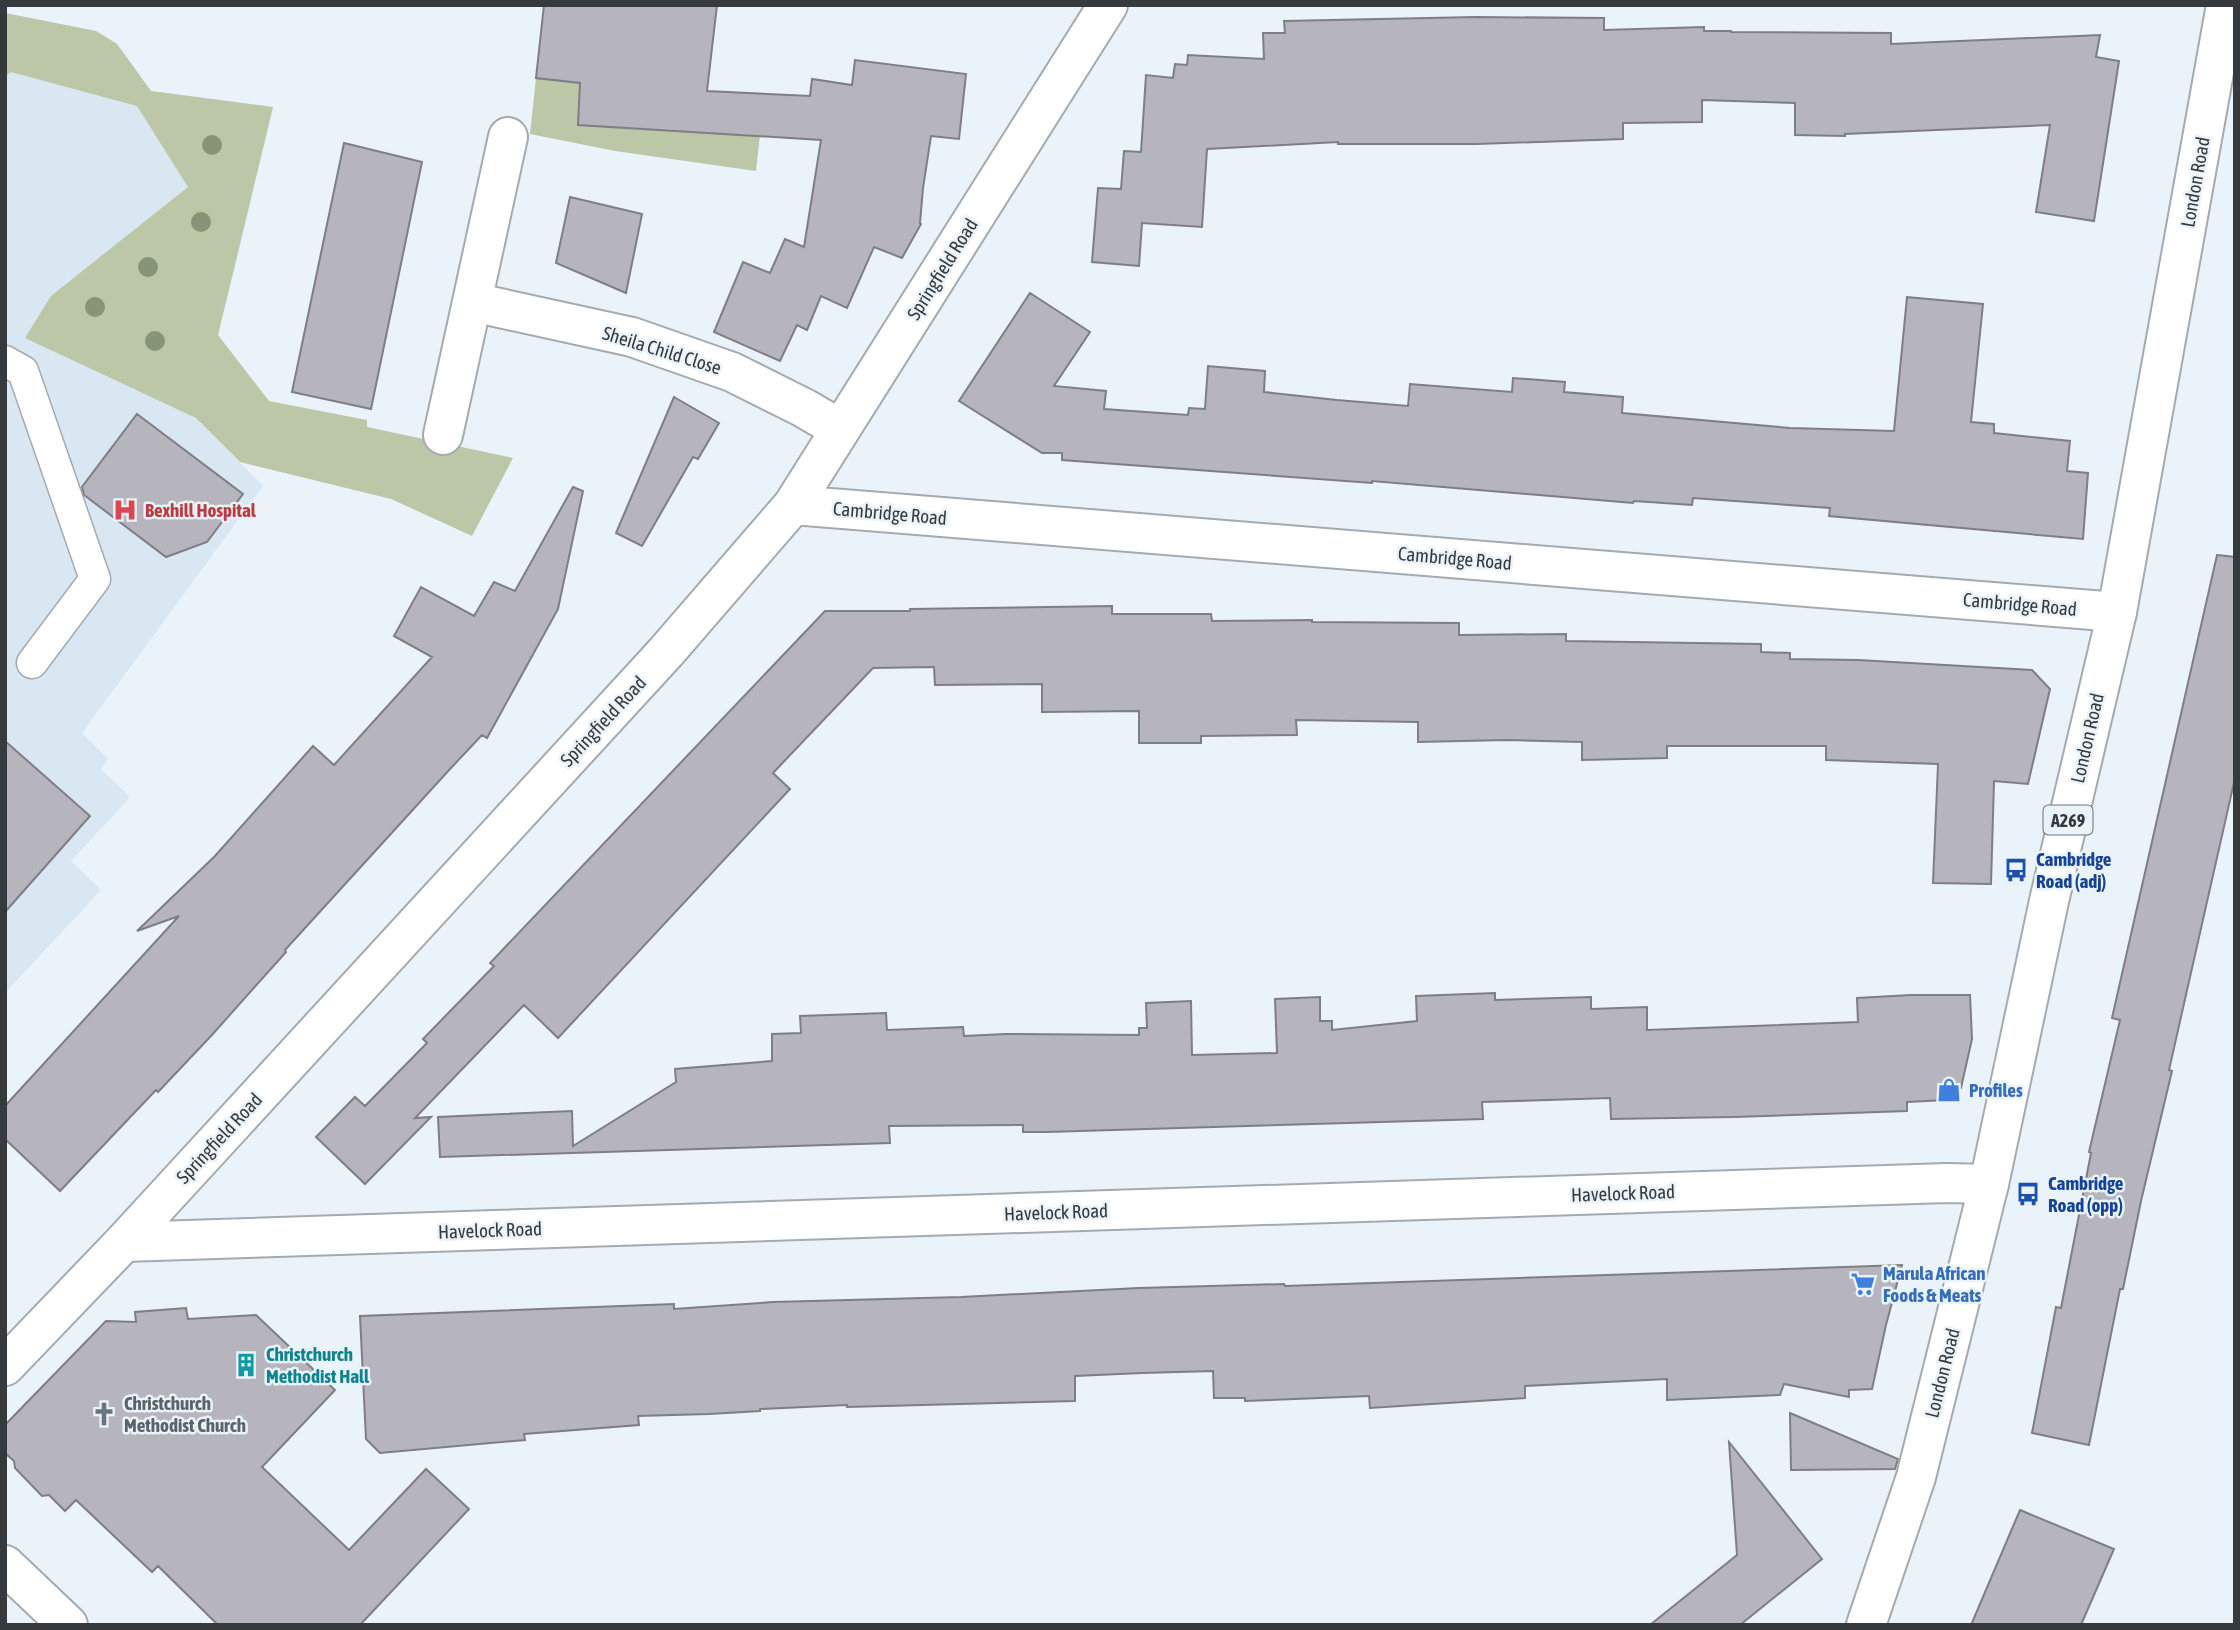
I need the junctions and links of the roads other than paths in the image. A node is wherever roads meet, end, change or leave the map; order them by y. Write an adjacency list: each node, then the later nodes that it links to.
1 (1108, 5): 6 (street, Springfield Road)
2 (2226, 5): 9 (street, London Road / A269)
3 (508, 137): 4 (street)
4 (472, 302): 6 (street, Sheila Child Close); 7 (street)
5 (5, 361): 10 (lane)
6 (840, 429): 8 (street, Springfield Road)
7 (443, 435)
8 (793, 505): 9 (street, Cambridge Road); 12 (street, Springfield Road)
9 (2117, 612): 11 (street, London Road / A269)
10 (32, 663)
11 (1989, 1184): 12 (street, Havelock Road); 16 (street, London Road / A269)
12 (124, 1242): 13 (street, Springfield Road)
13 (5, 1366)
14 (5, 1565): 15 (street)
15 (68, 1625)
16 (1866, 1625)

